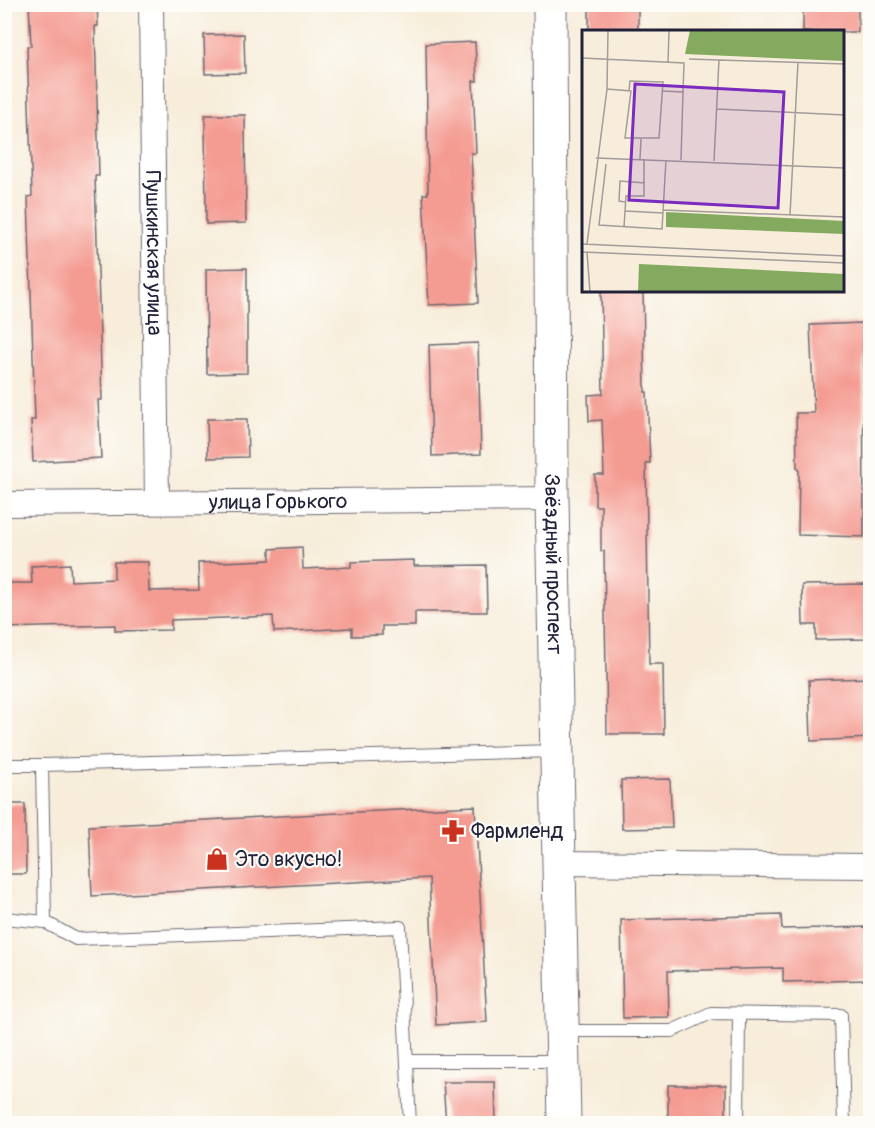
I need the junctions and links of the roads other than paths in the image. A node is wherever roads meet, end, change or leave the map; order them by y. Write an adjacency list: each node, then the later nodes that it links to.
1 (150, 4): 4 (street, Пушкинская улица)
2 (550, 4): 3 (street, Звёздный проспект)
3 (552, 499): 4 (street, улица Горького); 6 (street, Звёздный проспект)
4 (157, 502): 5 (street, улица Горького)
5 (4, 504)
6 (558, 751): 8 (lane); 9 (street, Звёздный проспект)
7 (4, 765): 8 (lane)
8 (42, 765): 12 (lane)
9 (560, 863): 10 (street); 14 (street, Звёздный проспект)
10 (870, 866)
11 (4, 918): 12 (lane)
12 (45, 922): 15 (lane)
13 (739, 1014): 14 (lane); 18 (lane); 19 (lane)
14 (562, 1046): 15 (lane); 17 (street, Звёздный проспект)
15 (407, 1061): 16 (lane)
16 (410, 1124)
17 (564, 1124)
18 (738, 1124)
19 (844, 1124)

